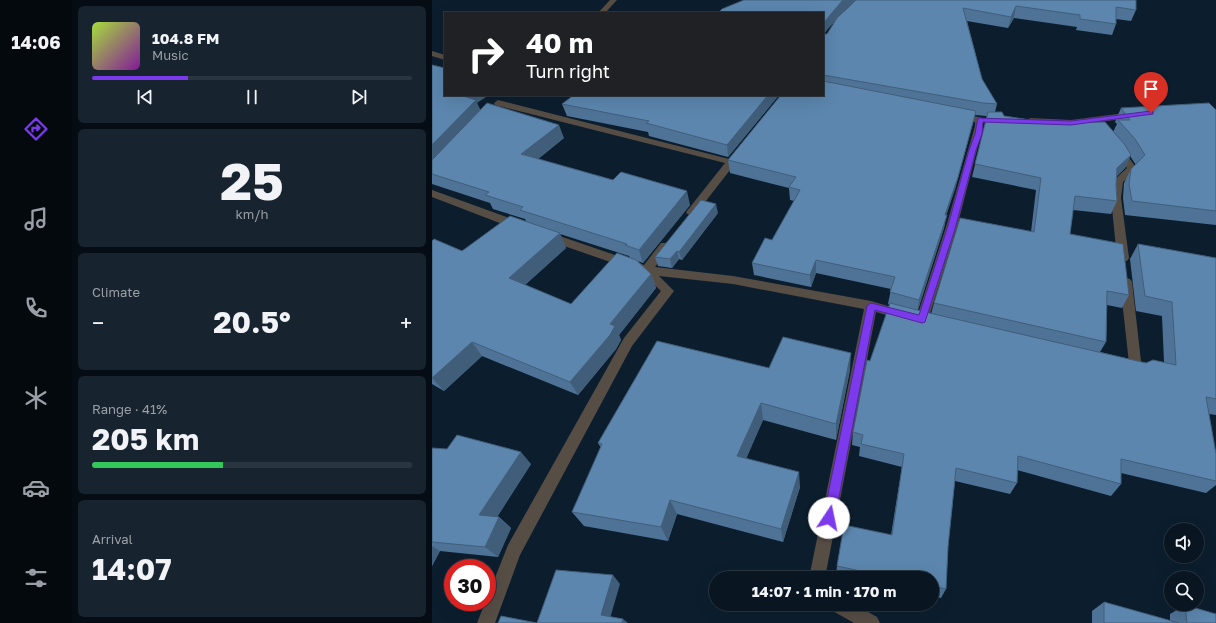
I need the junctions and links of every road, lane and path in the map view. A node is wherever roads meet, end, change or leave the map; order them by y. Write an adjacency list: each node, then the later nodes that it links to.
1 (614, 0): 2 (street)
2 (602, 12)
3 (432, 53): 4 (street)
4 (444, 58)
5 (507, 96): 13 (street)
6 (945, 113): 19 (street)
7 (1144, 114): 8 (street)
8 (1094, 120): 9 (street); 10 (street)
9 (1018, 121)
10 (1104, 132)
11 (746, 144): 13 (street)
12 (1114, 144): 21 (street)
13 (731, 162): 15 (street)
14 (432, 193): 17 (street)
15 (684, 222)
16 (670, 240): 17 (street)
17 (646, 270): 18 (street); 24 (street)
18 (871, 306): 19 (street); 22 (street)
19 (922, 320): 20 (street)
20 (937, 324)
21 (1120, 366)
22 (818, 571)
23 (850, 611): 25 (street)
24 (486, 623)
25 (871, 623)

